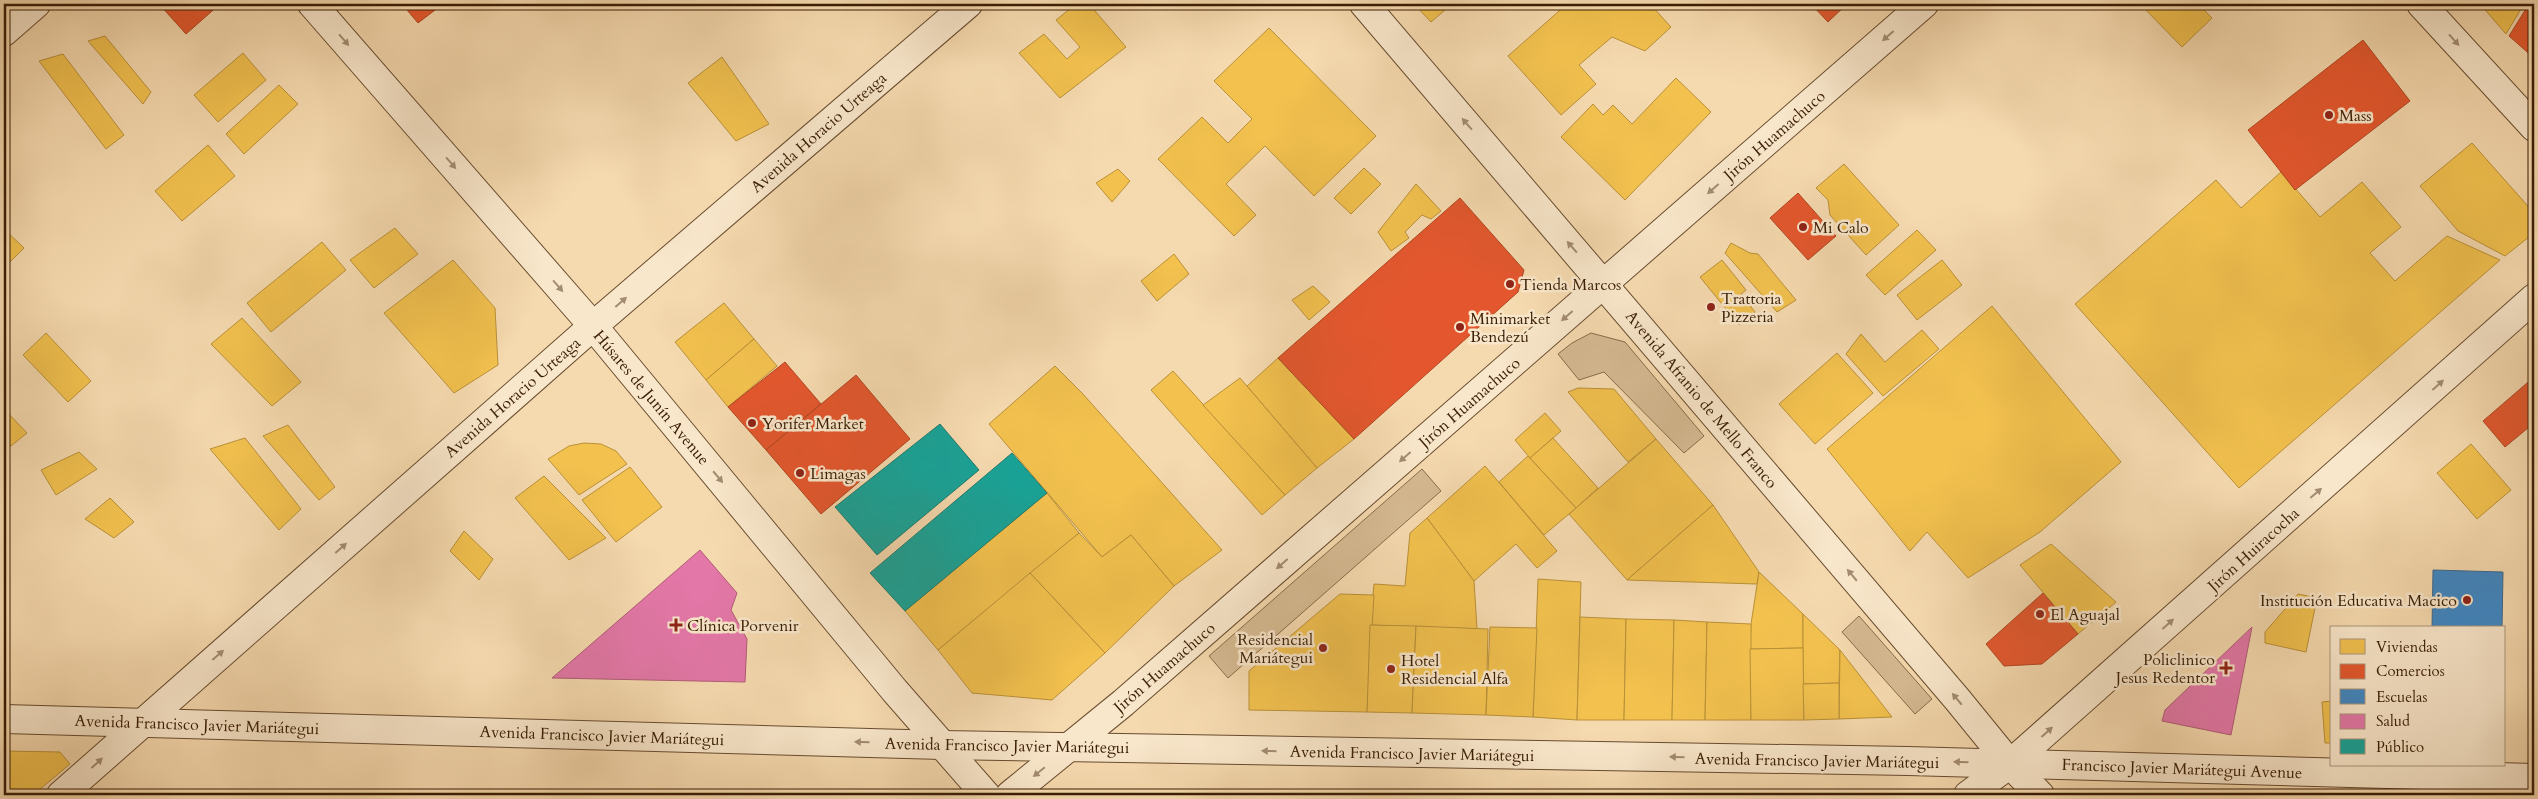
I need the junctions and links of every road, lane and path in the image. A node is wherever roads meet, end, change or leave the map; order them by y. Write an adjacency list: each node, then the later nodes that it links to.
1 (36, 4): 7 (street)
2 (312, 4): 11 (street, Húsares de Junín Avenue, one-way to 11)
3 (968, 4): 11 (street, Avenida Horacio Urteaga, one-way to 3)
4 (1364, 4): 9 (street, Avenida Afranio de Mello Franco, one-way to 4)
5 (1924, 4): 9 (street, Jirón Huamachuco, one-way to 9)
6 (2421, 4): 8 (street, one-way to 8)
7 (4, 32)
8 (2534, 126)
9 (1604, 284): 15 (street, Jirón Huamachuco, one-way to 15); 16 (street, Avenida Afranio de Mello Franco, one-way to 9)
10 (2534, 298): 16 (street, Jirón Huiracocha, one-way to 10)
11 (593, 326): 13 (street, Avenida Horacio Urteaga, one-way to 11); 14 (street, Húsares de Junín Avenue, one-way to 14)
12 (4, 719): 13 (street, Avenida Francisco Javier Mariátegui)
13 (141, 722): 14 (street, Avenida Francisco Javier Mariátegui, one-way to 13); 18 (street, Avenida Horacio Urteaga, one-way to 13)
14 (942, 745): 15 (street, Avenida Francisco Javier Mariátegui); 19 (street, Húsares de Junín Avenue)
15 (1070, 747): 16 (street, Avenida Francisco Javier Mariátegui, one-way to 15); 20 (street, Jirón Huamachuco, one-way to 20)
16 (2010, 764): 17 (street, Francisco Javier Mariátegui Avenue); 21 (street, Jirón Huiracocha); 22 (street, Avenida Afranio de Mello Franco)
17 (2534, 778)
18 (60, 795)
19 (986, 795)
20 (1010, 795)
21 (1968, 795)
22 (2040, 795)

